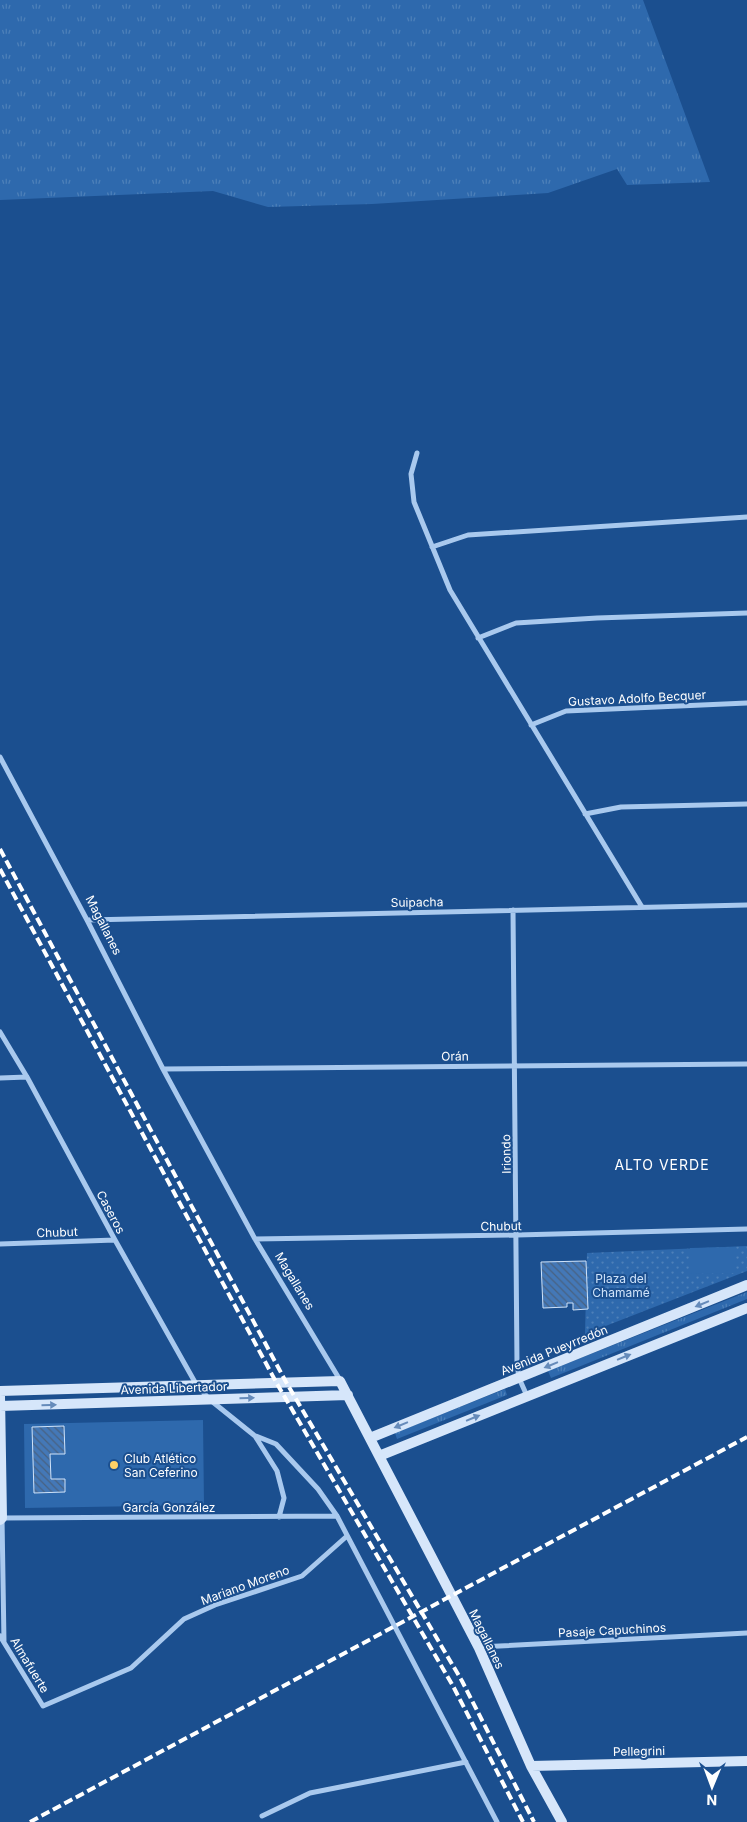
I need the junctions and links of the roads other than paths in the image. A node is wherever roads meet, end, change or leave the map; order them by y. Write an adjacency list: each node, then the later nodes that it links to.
1 (417, 453): 3 (street)
2 (747, 517): 3 (street)
3 (432, 547): 5 (street)
4 (747, 613): 5 (street)
5 (478, 638): 7 (street)
6 (747, 703): 7 (street, Gustavo Adolfo Becquer)
7 (531, 724): 10 (street)
8 (0, 757): 14 (street, Magallanes)
9 (747, 804): 10 (street)
10 (585, 814): 12 (street)
11 (747, 905): 12 (street, Suipacha)
12 (642, 907): 13 (street, Suipacha)
13 (513, 910): 14 (street, Suipacha); 17 (street, Iriondo)
14 (87, 920): 18 (street, Magallanes)
15 (0, 1032): 19 (street, Caseros)
16 (747, 1064): 17 (street, Orán)
17 (514, 1066): 18 (street, Orán); 22 (street, Iriondo)
18 (163, 1069): 23 (street, Magallanes)
19 (27, 1077): 20 (street); 24 (street, Caseros)
20 (0, 1078)
21 (747, 1229): 22 (street, Chubut)
22 (517, 1236): 23 (street, Chubut); 28 (street, Iriondo)
23 (255, 1239): 29 (street, Magallanes)
24 (115, 1240): 25 (street, Chubut); 30 (street, Caseros)
25 (0, 1244)
26 (747, 1285): 28 (main road, Avenida Pueyrredón, one-way to 28)
27 (747, 1308): 34 (main road, one-way to 27)
28 (519, 1378): 34 (street, Iriondo); 38 (main road, Avenida Pueyrredón, one-way to 38)
29 (340, 1381): 30 (main road, Avenida Libertador); 32 (main road, Magallanes)
30 (196, 1384): 31 (main road, Avenida Libertador); 35 (street, Caseros)
31 (0, 1391)
32 (348, 1395): 35 (main road, Avenida Libertador, one-way to 32); 38 (main road, Magallanes)
33 (0, 1396): 36 (main road)
34 (527, 1396): 39 (main road, one-way to 34)
35 (209, 1400): 36 (main road, Avenida Libertador, one-way to 35); 37 (street, Caseros)
36 (0, 1406): 42 (main road)
37 (255, 1436): 40 (street); 41 (street)
38 (370, 1438): 39 (main road, Magallanes)
39 (379, 1456): 47 (main road, Magallanes)
40 (279, 1516): 41 (street, García González); 42 (street, García González)
41 (337, 1516): 43 (street)
42 (1, 1519): 46 (street)
43 (347, 1536): 48 (street, Mariano Moreno); 50 (street)
44 (747, 1633): 47 (street, Pasaje Capuchinos)
45 (0, 1636): 46 (street, Almafuerte)
46 (4, 1642): 48 (street, Almafuerte)
47 (479, 1648): 51 (main road, Magallanes)
48 (43, 1706)
49 (747, 1761): 51 (main road, Pellegrini)
50 (466, 1762): 52 (street); 53 (street)
51 (531, 1766): 54 (main road, Magallanes)
52 (262, 1816)
53 (497, 1822)
54 (562, 1822)

